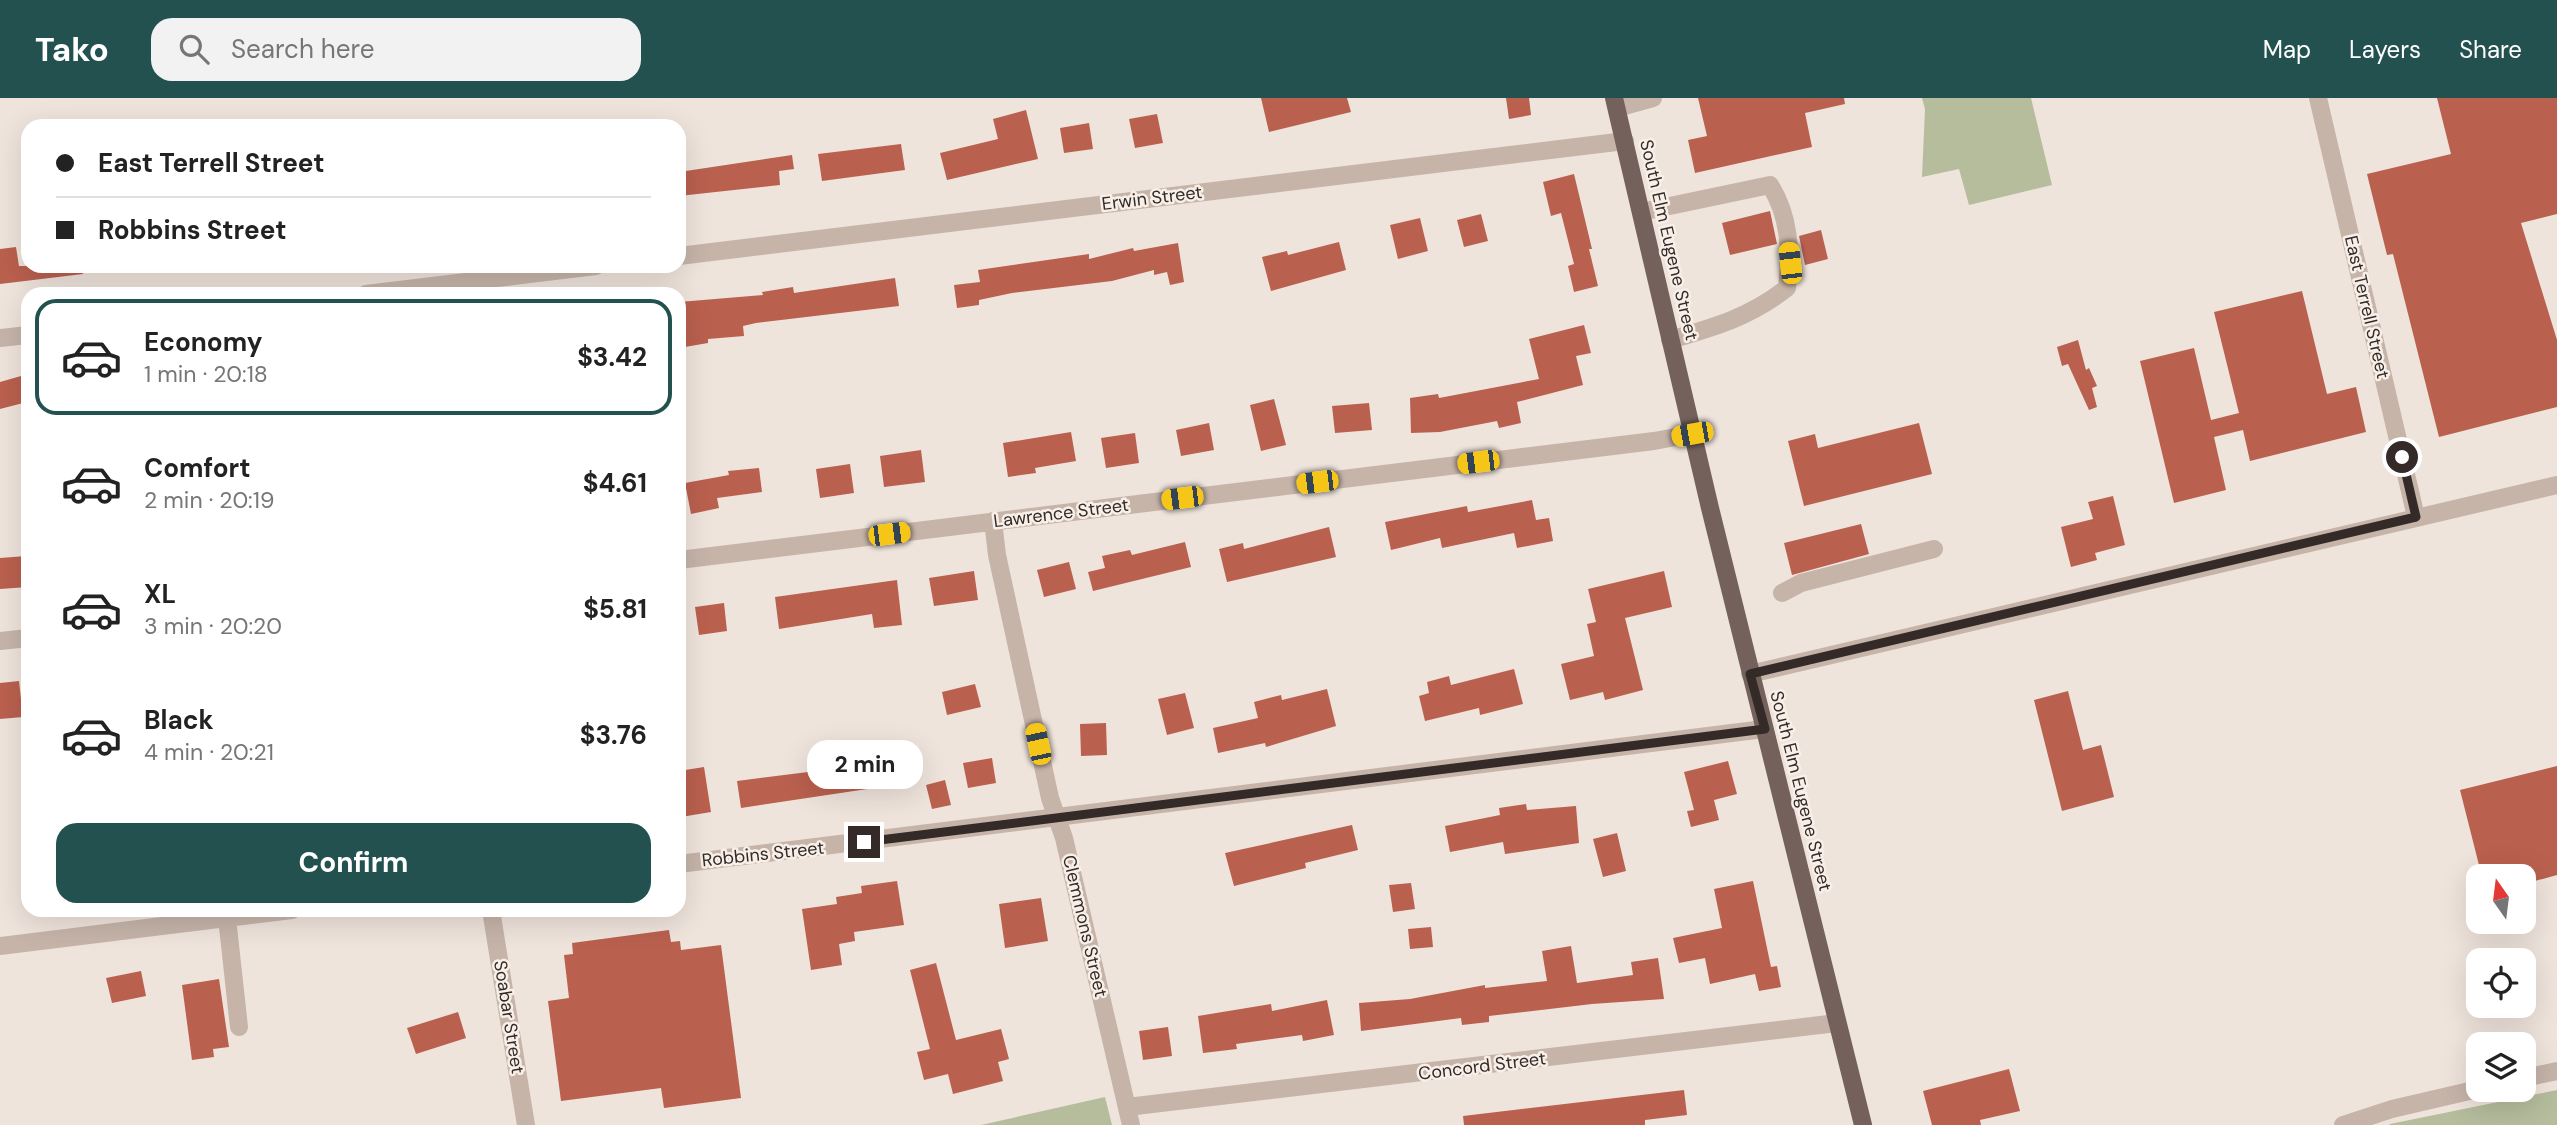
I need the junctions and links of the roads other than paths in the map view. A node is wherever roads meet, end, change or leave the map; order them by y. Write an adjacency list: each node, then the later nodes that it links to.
1 (1653, 98): 3 (street)
2 (2318, 98): 14 (street, East Terrell Street)
3 (1615, 103): 4 (main road, South Elm Eugene Street)
4 (1625, 141): 5 (main road, South Elm Eugene Street); 6 (street, Erwin Street)
5 (1641, 212): 11 (main road, South Elm Eugene Street); 11 (street)
6 (686, 255)
7 (538, 273): 8 (street)
8 (424, 287)
9 (21, 336): 10 (street)
10 (0, 338)
11 (1670, 340): 12 (main road, South Elm Eugene Street)
12 (1692, 434): 15 (street, Lawrence Street); 21 (main road, South Elm Eugene Street)
13 (2557, 485): 14 (street)
14 (2416, 517): 21 (street)
15 (993, 522): 17 (street, Lawrence Street); 23 (street, Clemmons Street)
16 (1934, 549): 18 (street)
17 (686, 559)
18 (1782, 593)
19 (21, 639): 20 (street)
20 (0, 642)
21 (1750, 674): 22 (main road, South Elm Eugene Street)
22 (1765, 729): 23 (street, Robbins Street); 29 (main road, South Elm Eugene Street)
23 (1058, 818): 24 (street, Robbins Street); 34 (street, Clemmons Street)
24 (686, 863)
25 (235, 917): 27 (street)
26 (492, 917): 35 (street, Soabar Street)
27 (227, 918): 28 (street); 30 (street)
28 (0, 946)
29 (1838, 1023): 34 (street, Concord Street); 37 (main road, South Elm Eugene Street)
30 (239, 1027)
31 (2557, 1071): 32 (street)
32 (2536, 1075)
33 (2466, 1092): 38 (street)
34 (1127, 1107): 36 (street, Clemmons Street)
35 (526, 1125)
36 (1131, 1125)
37 (1863, 1125)
38 (2343, 1125)

